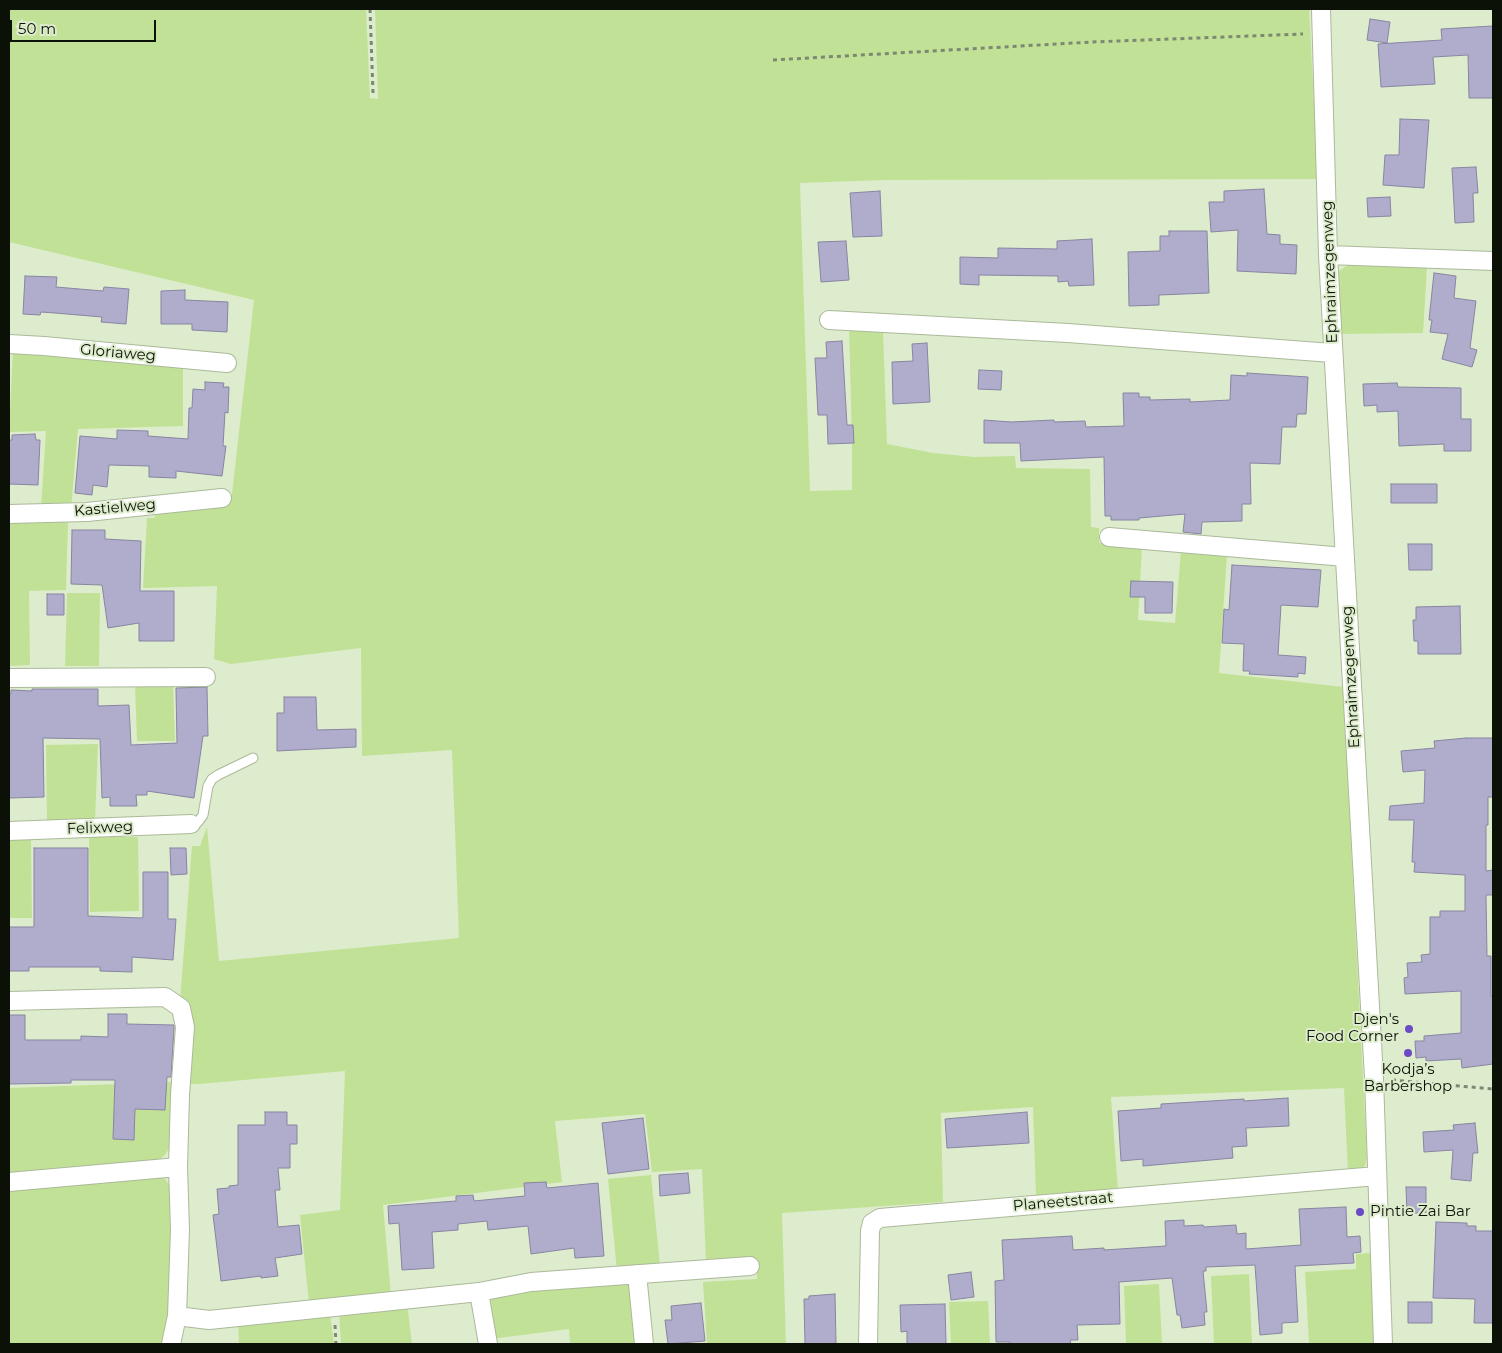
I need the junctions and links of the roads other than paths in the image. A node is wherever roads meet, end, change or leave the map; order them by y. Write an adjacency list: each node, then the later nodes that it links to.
1 (1321, 9): 2 (street, Ephraimzegenweg)
2 (1328, 255): 3 (street); 6 (street, Ephraimzegenweg)
3 (1493, 261)
4 (830, 320): 6 (street)
5 (9, 344): 7 (street, Gloriaweg)
6 (1332, 353): 11 (street, Ephraimzegenweg)
7 (227, 363)
8 (222, 498): 9 (street, Kastielweg)
9 (9, 514)
10 (1109, 537): 11 (street)
11 (1345, 557): 19 (street, Ephraimzegenweg)
12 (206, 677): 13 (street)
13 (9, 678)
14 (253, 758): 15 (lane)
15 (191, 824): 16 (street, Felixweg)
16 (9, 831)
17 (9, 1001): 18 (street)
18 (178, 1168): 20 (street); 24 (street)
19 (1377, 1176): 28 (street, Planeetstraat); 29 (street, Ephraimzegenweg)
20 (9, 1182)
21 (750, 1266): 22 (street)
22 (637, 1274): 23 (street); 27 (street)
23 (479, 1292): 24 (street); 26 (street)
24 (177, 1316): 25 (street)
25 (171, 1344)
26 (488, 1344)
27 (644, 1344)
28 (868, 1344)
29 (1383, 1344)

